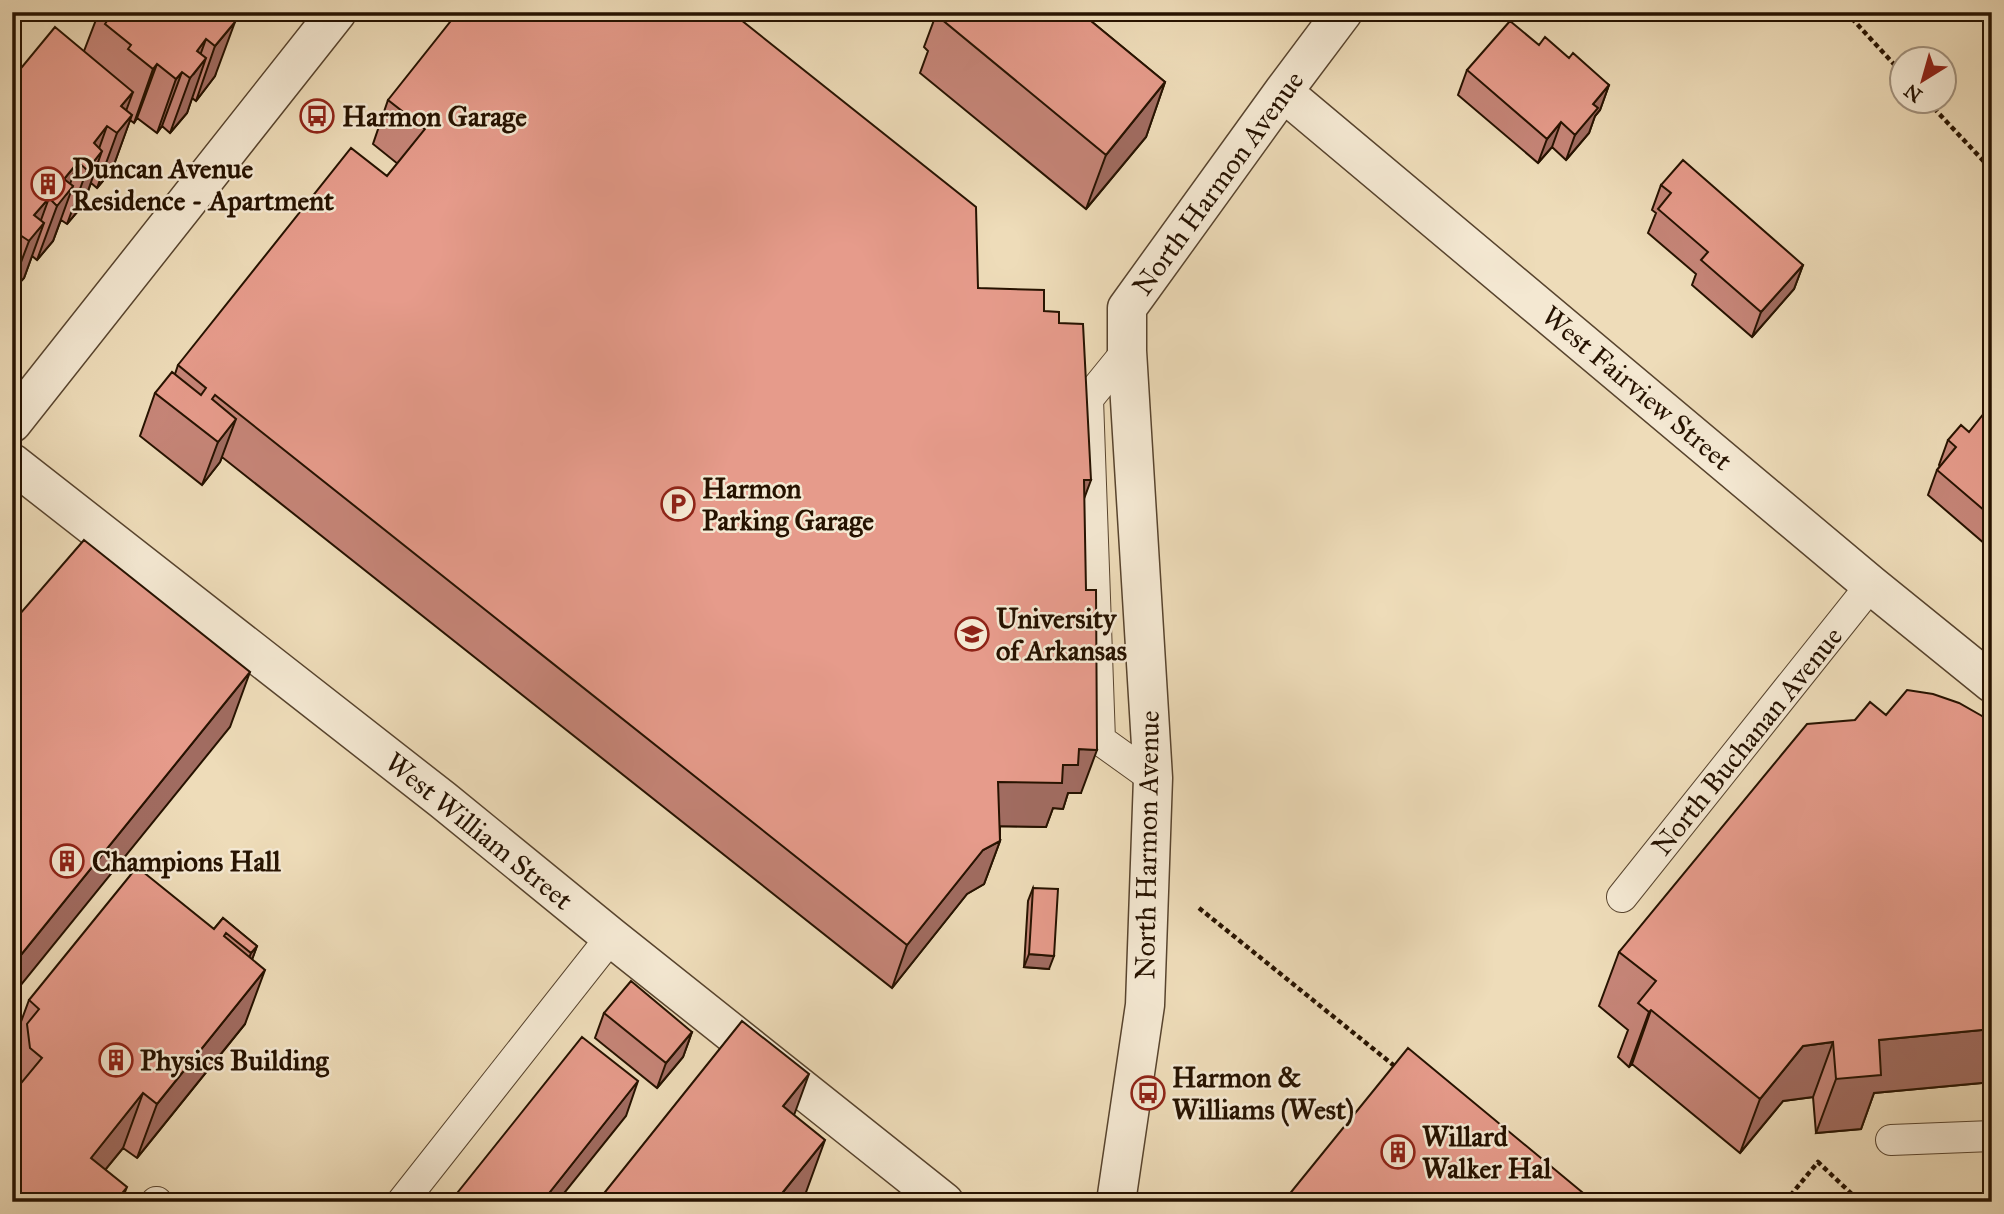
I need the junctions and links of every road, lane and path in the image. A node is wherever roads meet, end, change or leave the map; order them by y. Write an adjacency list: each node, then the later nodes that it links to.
1 (337, 12): 9 (street)
2 (1343, 12): 5 (street, North Harmon Avenue)
3 (1846, 12): 4 (path)
4 (1888, 58)
5 (1283, 92): 8 (street, North Harmon Avenue); 11 (street, West Fairview Street)
6 (1941, 116): 7 (path)
7 (1992, 170)
8 (1127, 351): 13 (street, North Harmon Avenue); 13 (lane)
9 (12, 423)
10 (12, 463): 16 (street, West William Street)
11 (1871, 585): 12 (street, West Fairview Street); 14 (lane, North Buchanan Avenue)
12 (1992, 683)
13 (1153, 778): 22 (street, North Harmon Avenue)
14 (1622, 897)
15 (1199, 908): 17 (path)
16 (611, 937): 20 (lane); 21 (street, West William Street)
17 (1402, 1072)
18 (1992, 1136): 19 (lane)
19 (1891, 1140)
20 (402, 1202)
21 (944, 1202)
22 (1116, 1202)
23 (1785, 1202): 24 (path)
24 (1857, 1202)

